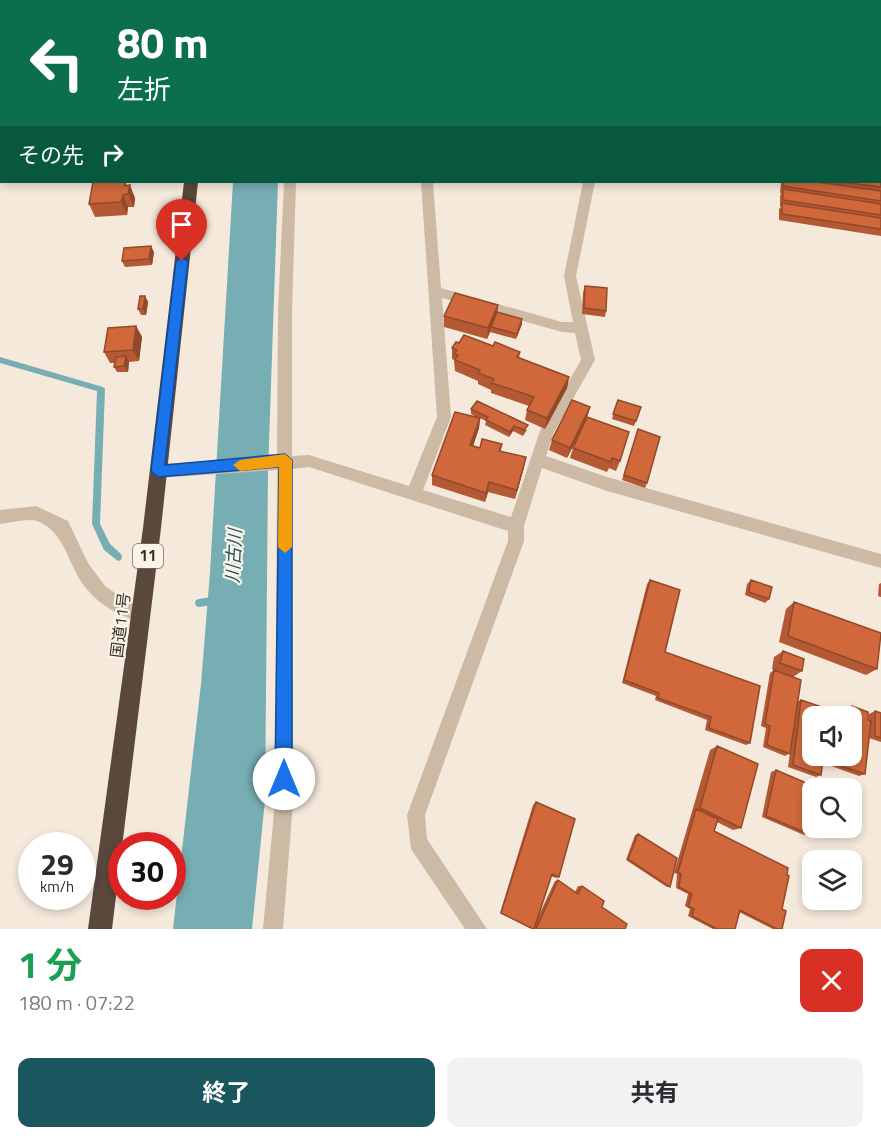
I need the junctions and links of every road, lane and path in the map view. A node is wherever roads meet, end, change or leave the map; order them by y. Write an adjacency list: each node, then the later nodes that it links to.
1 (191, 183): 9 (highway, 国道11号 / 11)
2 (290, 183): 8 (street)
3 (427, 183): 5 (street)
4 (589, 183): 6 (street)
5 (435, 291): 6 (street); 10 (street)
6 (581, 328): 7 (street)
7 (538, 460): 12 (street); 13 (street)
8 (281, 461): 9 (street); 10 (street); 16 (street)
9 (158, 471): 14 (highway, 国道11号 / 11)
10 (414, 492): 12 (street)
11 (0, 517): 14 (street)
12 (516, 526): 17 (street)
13 (881, 561)
14 (140, 614): 15 (highway, 国道11号 / 11)
15 (100, 929)
16 (273, 929)
17 (477, 929)

